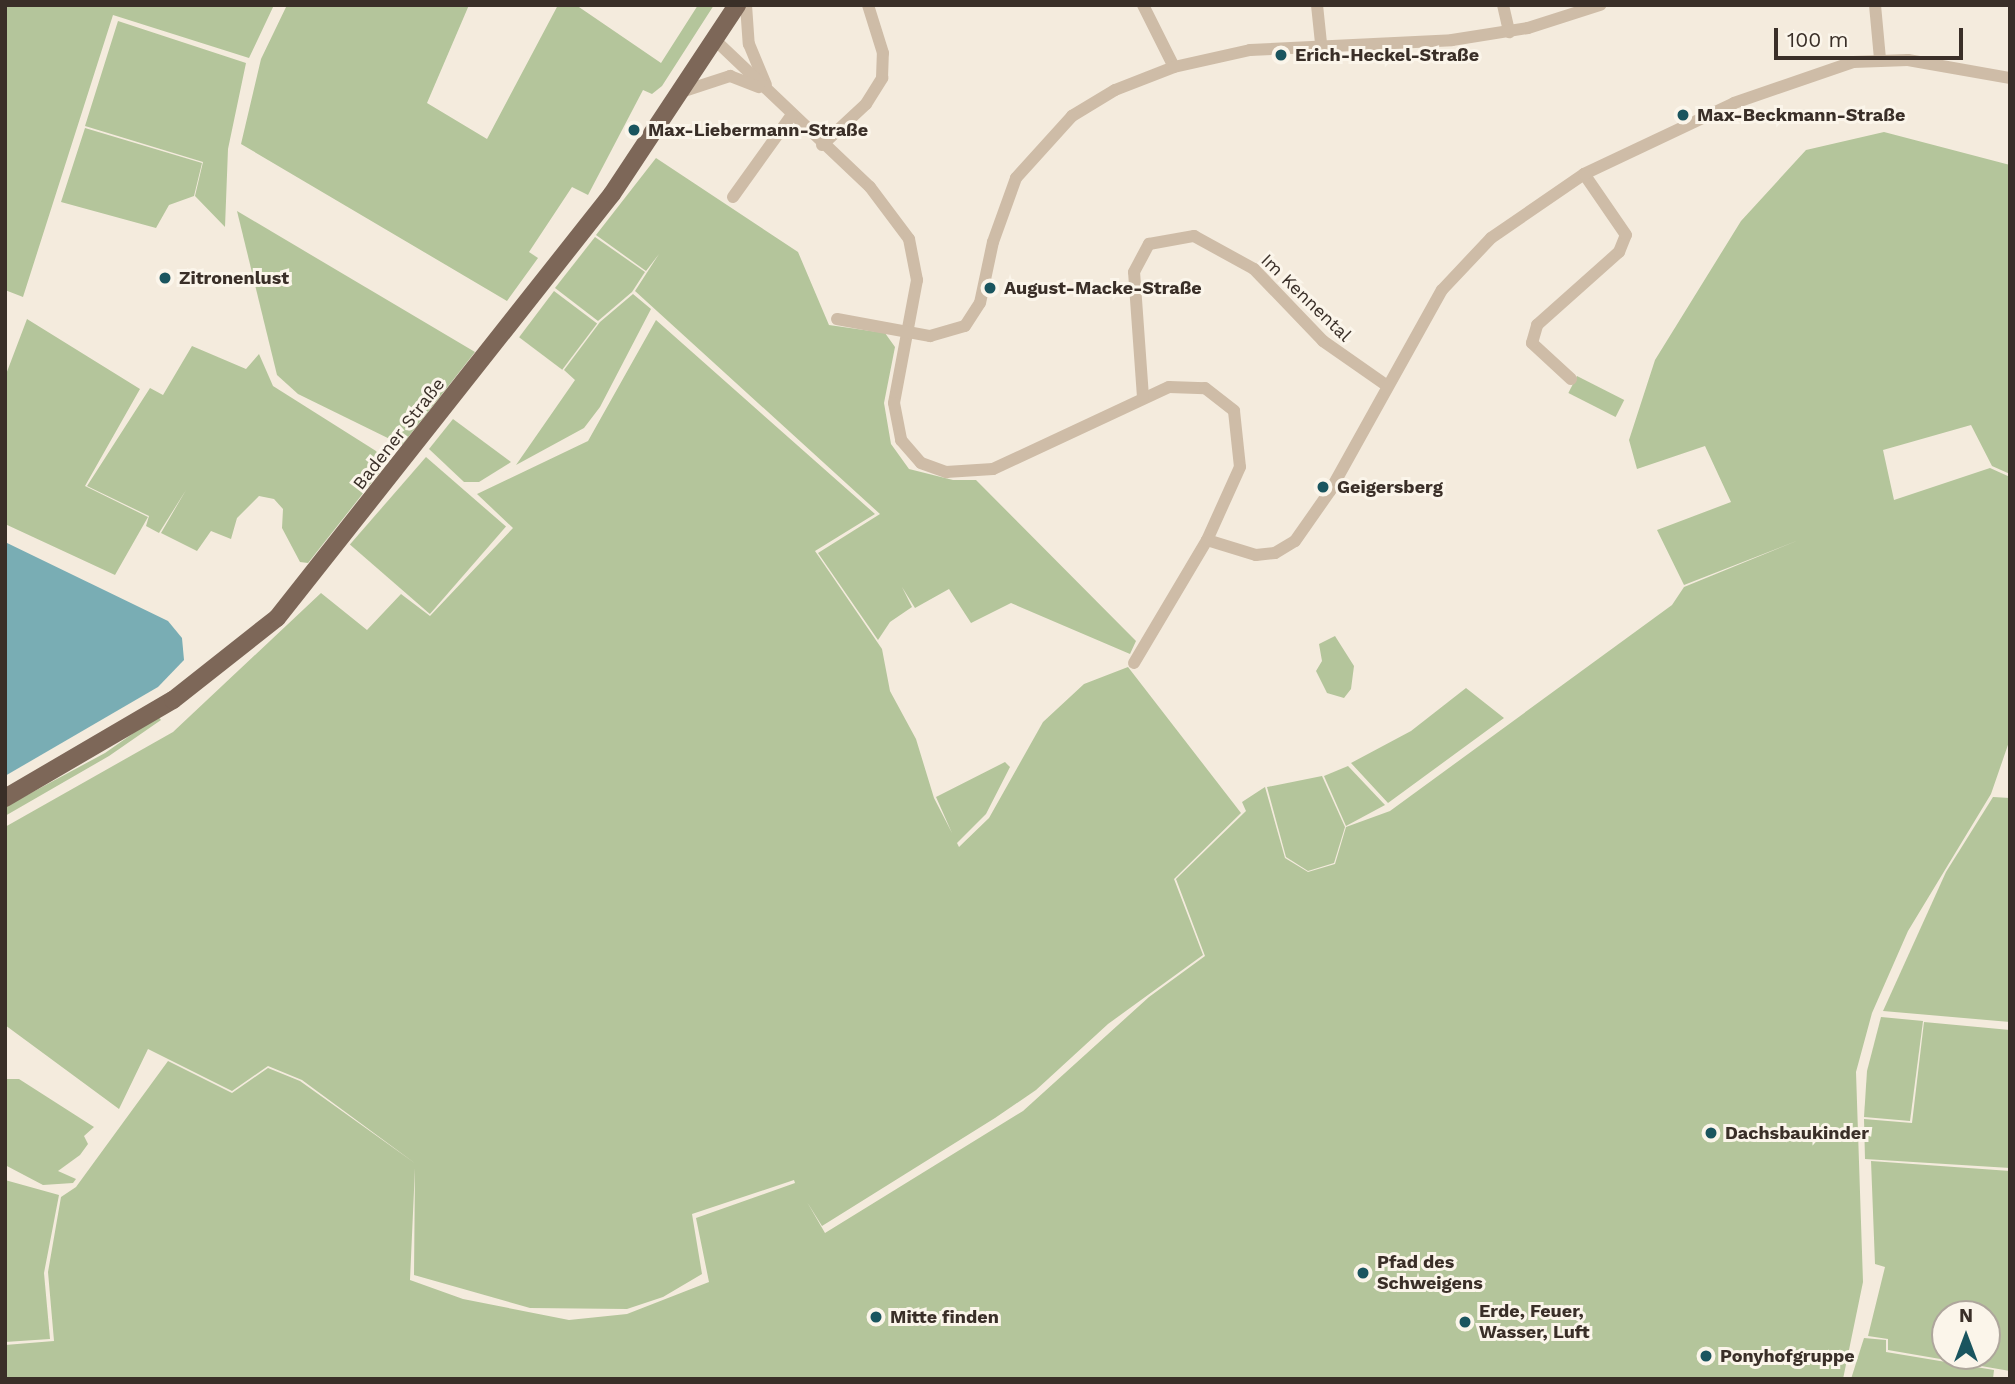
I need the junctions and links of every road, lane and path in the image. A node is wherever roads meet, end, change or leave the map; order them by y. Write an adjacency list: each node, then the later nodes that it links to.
1 (737, 5): 10 (main road, Badener Straße)
2 (746, 5): 15 (street)
3 (868, 5): 18 (street)
4 (1143, 5): 13 (street)
5 (1317, 5): 11 (street)
6 (1503, 5): 9 (street)
7 (1600, 5): 9 (street)
8 (1875, 5): 12 (street)
9 (1509, 32): 11 (street)
10 (715, 39): 15 (street); 16 (main road, Badener Straße)
11 (1321, 43): 13 (street)
12 (1880, 59): 14 (street); 19 (street)
13 (1174, 67): 22 (street)
14 (2010, 78)
15 (768, 92): 16 (street); 17 (street)
16 (679, 93): 28 (main road, Badener Straße)
17 (791, 116): 18 (street); 20 (street)
18 (822, 145): 22 (street)
19 (1584, 174): 23 (street); 24 (street)
20 (733, 197)
21 (837, 319): 22 (street)
22 (909, 331): 25 (street)
23 (1571, 379)
24 (1386, 385): 25 (street, Im Kennental); 26 (street)
25 (1143, 397): 26 (street)
26 (1207, 540): 27 (street)
27 (1134, 663)
28 (5, 798)

